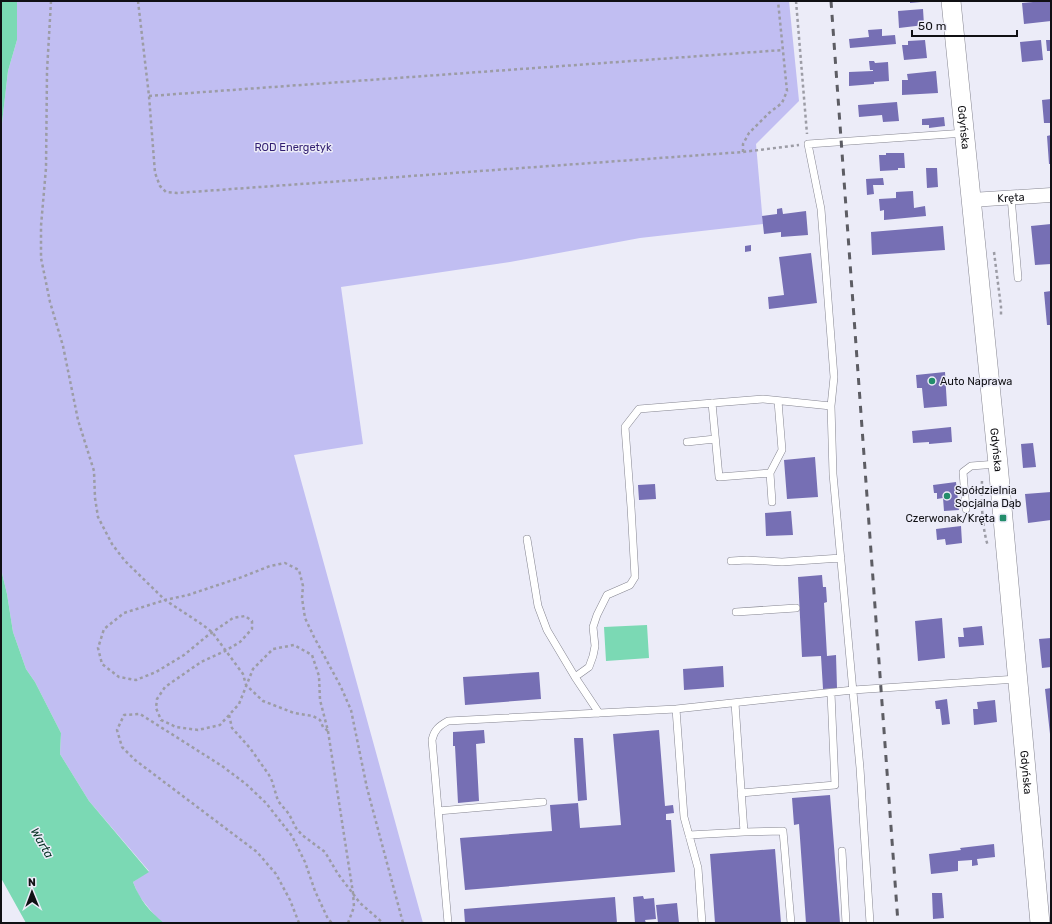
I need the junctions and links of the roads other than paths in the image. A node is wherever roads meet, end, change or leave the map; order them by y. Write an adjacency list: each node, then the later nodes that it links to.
1 (951, 1): 2 (main road, Gdyńska)
2 (965, 132): 5 (main road, Gdyńska); 9 (lane)
3 (1051, 195): 4 (street, Kręta)
4 (1011, 198): 5 (street, Kręta); 6 (lane)
5 (971, 200): 12 (main road, Gdyńska)
6 (1018, 278)
7 (778, 401): 8 (lane); 9 (lane); 13 (lane)
8 (712, 403): 10 (lane); 21 (lane)
9 (831, 406): 17 (lane)
10 (715, 439): 11 (lane); 13 (lane)
11 (687, 442)
12 (998, 464): 15 (lane); 22 (main road, Gdyńska)
13 (770, 473): 14 (lane)
14 (772, 502)
15 (966, 508)
16 (527, 539): 21 (lane)
17 (841, 558): 18 (lane); 23 (lane)
18 (731, 561)
19 (796, 608): 20 (lane)
20 (736, 612)
21 (575, 677): 27 (lane)
22 (1017, 679): 23 (lane); 39 (main road, Gdyńska)
23 (853, 690): 24 (lane); 38 (lane)
24 (831, 693): 25 (lane); 28 (lane)
25 (735, 703): 26 (lane); 28 (lane)
26 (676, 709): 27 (lane); 32 (lane)
27 (599, 713): 30 (lane)
28 (741, 793): 31 (lane)
29 (543, 802): 30 (lane)
30 (438, 811): 34 (lane)
31 (744, 832): 32 (lane); 36 (lane)
32 (689, 835): 35 (lane)
33 (842, 851): 37 (lane)
34 (448, 923)
35 (702, 923)
36 (791, 923)
37 (846, 923)
38 (870, 923)
39 (1040, 923)

